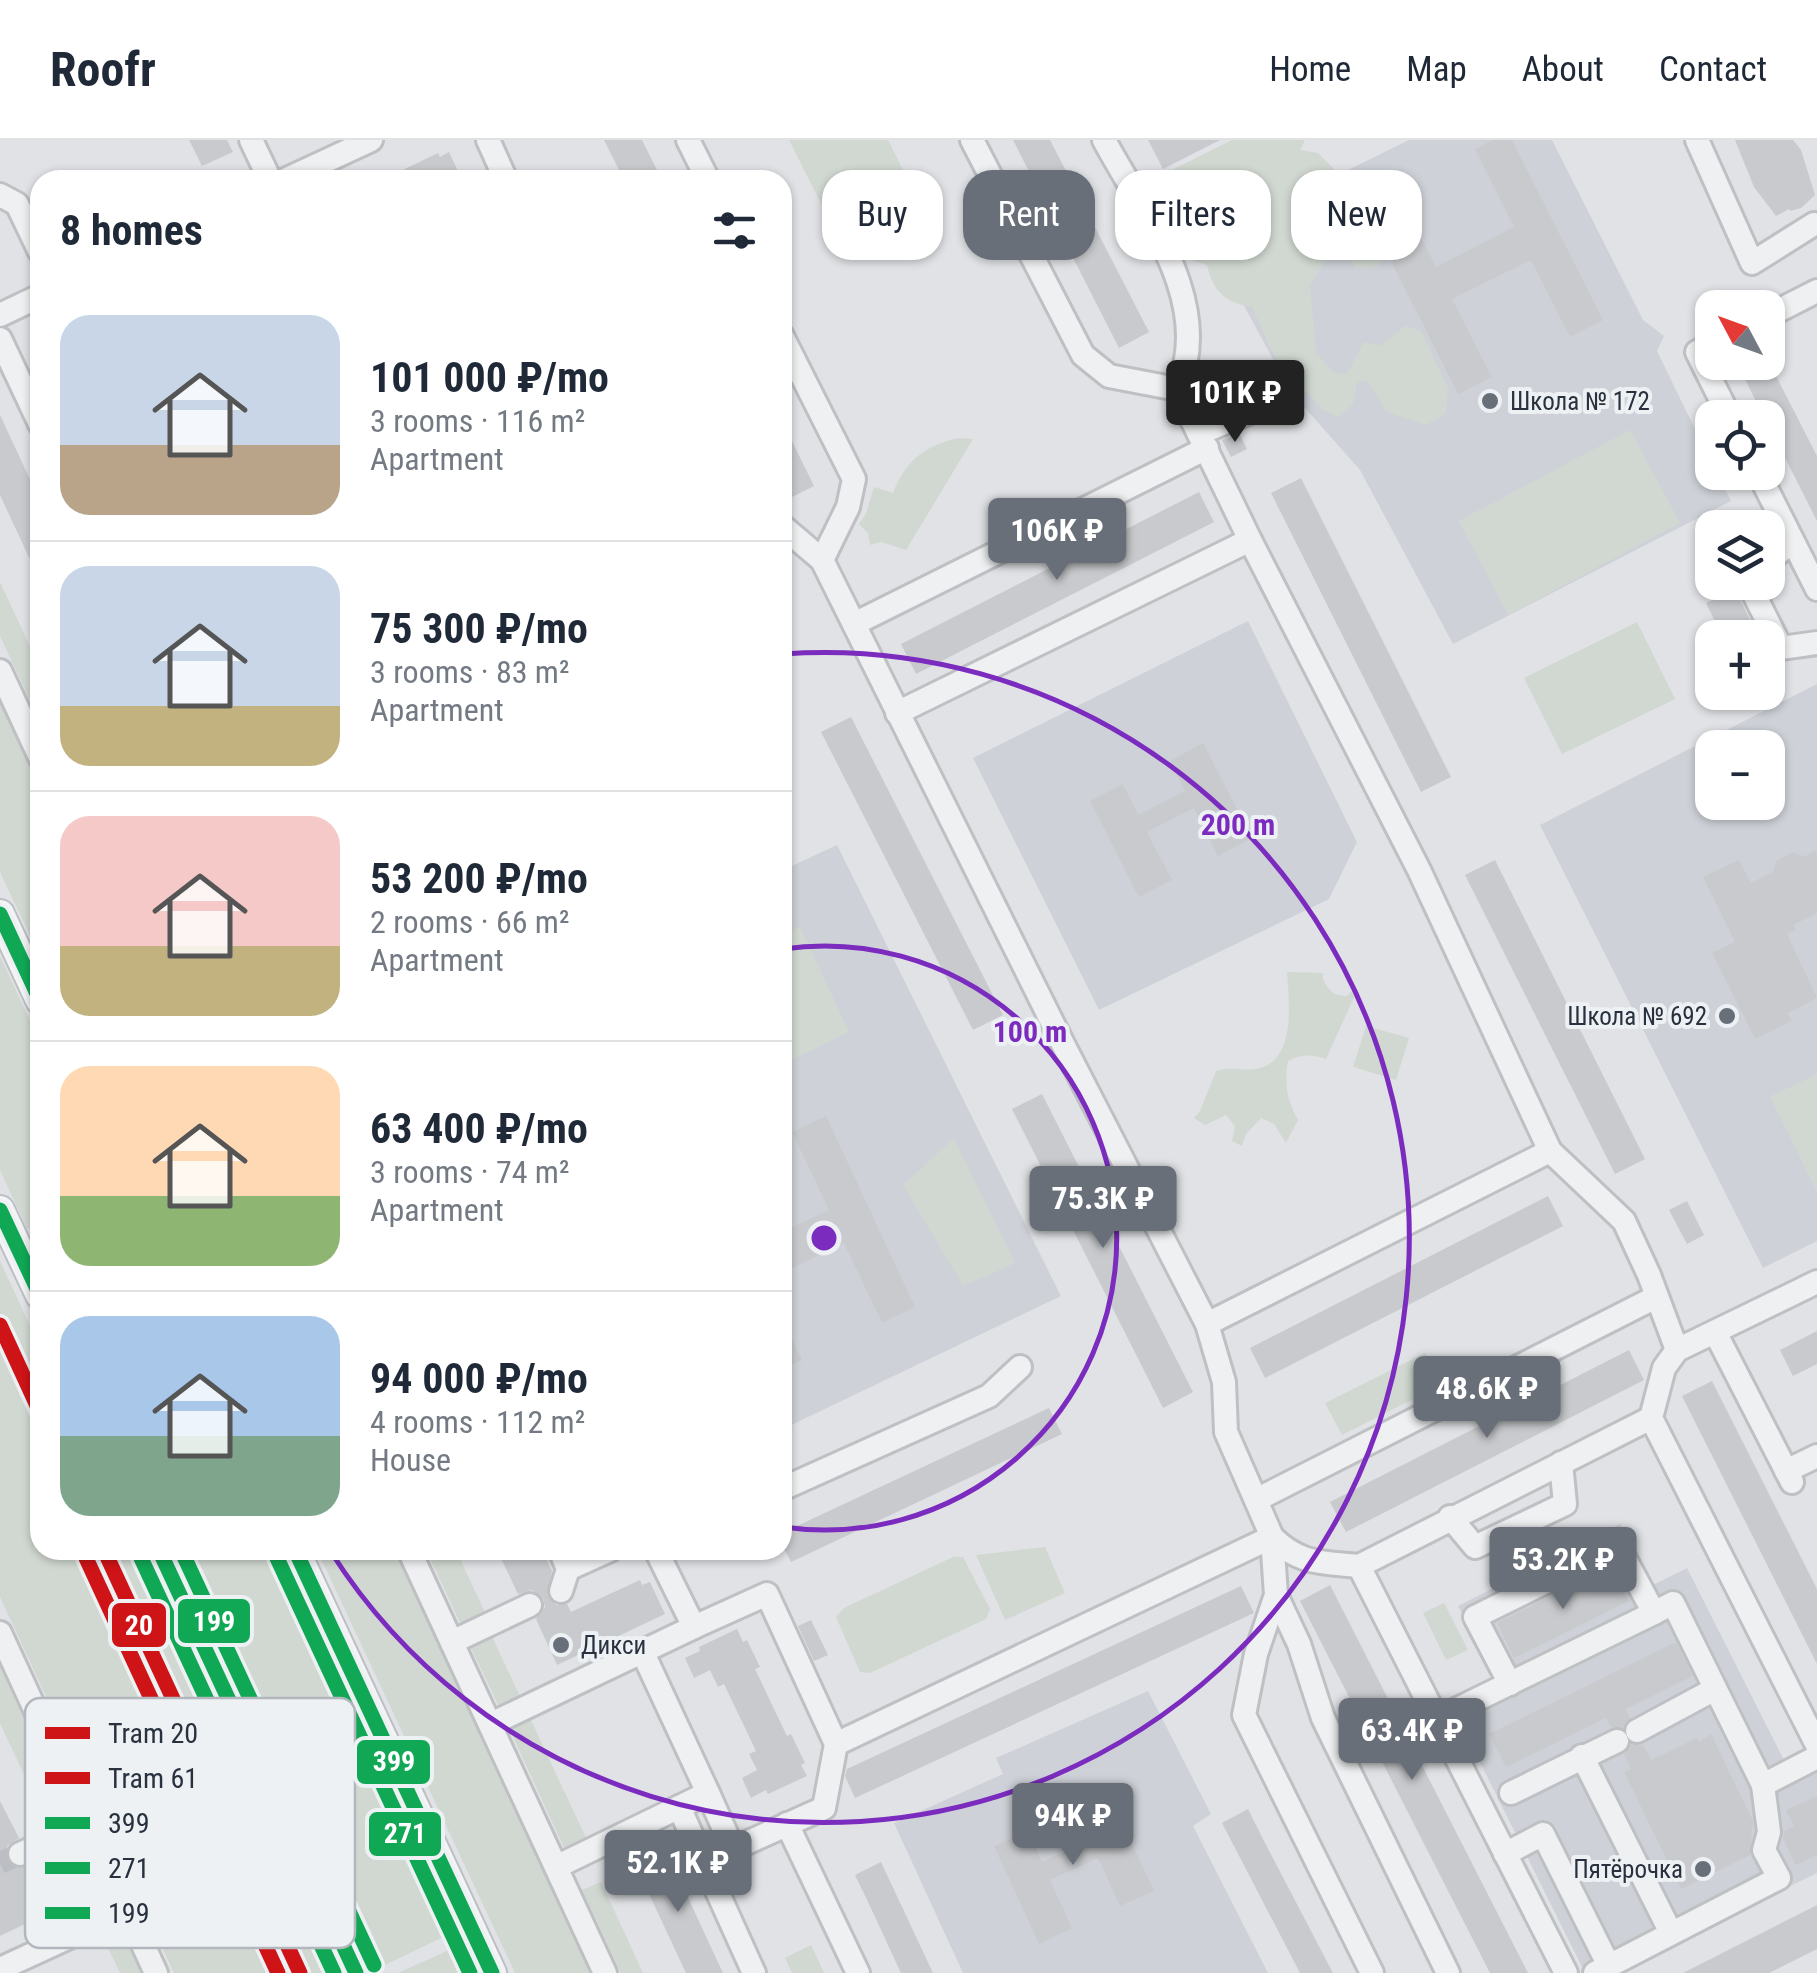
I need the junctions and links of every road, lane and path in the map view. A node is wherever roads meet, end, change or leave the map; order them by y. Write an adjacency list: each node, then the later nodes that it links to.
1 (251, 140): 8 (street)
2 (371, 140): 9 (street)
3 (488, 140): 10 (street)
4 (688, 140): 11 (street)
5 (972, 140): 22 (street)
6 (1104, 140): 22 (street)
7 (1697, 140): 13 (street)
8 (265, 170)
9 (306, 170)
10 (502, 170)
11 (703, 170)
12 (0, 195): 14 (street)
13 (1816, 225)
14 (30, 231)
15 (1817, 290): 17 (street)
16 (30, 301): 18 (street)
17 (1785, 307)
18 (0, 315)
19 (0, 339): 21 (street)
20 (792, 356): 31 (street)
21 (6, 370): 24 (street)
22 (1177, 389): 25 (street)
23 (1274, 402): 25 (street)
24 (30, 408)
25 (1204, 440): 28 (street); 34 (street)
26 (1767, 490): 29 (street)
27 (792, 534): 31 (street)
28 (1250, 540): 37 (street); 41 (street)
29 (1792, 540): 30 (street); 32 (street)
30 (1785, 546)
31 (822, 560): 34 (street)
32 (1817, 589)
33 (1757, 600): 35 (street)
34 (854, 624): 37 (street)
35 (1817, 642)
36 (0, 671): 38 (street)
37 (897, 713): 46 (street)
38 (30, 736)
39 (0, 914): 40 (main road)
40 (30, 978)
41 (1550, 1151): 45 (street); 46 (street)
42 (0, 1210): 43 (main road)
43 (30, 1274)
44 (1817, 1282): 47 (street)
45 (1656, 1297): 48 (street); 54 (street)
46 (1207, 1324): 54 (street)
47 (1715, 1332): 48 (street); 51 (street)
48 (1677, 1350): 50 (street)
49 (1020, 1368): 53 (street)
50 (1651, 1418): 52 (street); 78 (street)
51 (1817, 1456)
52 (1561, 1463): 55 (street); 55 (street)
53 (792, 1485)
54 (1256, 1500): 56 (street)
55 (1450, 1517): 62 (street)
56 (1272, 1537): 62 (street); 64 (street); 77 (street)
57 (164, 1560): 74 (main road)
58 (300, 1560): 98 (main road)
59 (413, 1560): 69 (street)
60 (586, 1560): 63 (street)
61 (661, 1560): 67 (street)
62 (1359, 1566): 75 (street)
63 (563, 1570)
64 (1276, 1595): 102 (street); 103 (street)
65 (530, 1605): 69 (street)
66 (1654, 1613): 71 (street); 71 (street); 72 (street)
67 (694, 1627): 70 (street); 77 (street)
68 (0, 1633): 73 (street)
69 (452, 1642): 76 (street)
70 (642, 1651): 76 (street); 82 (street)
71 (1510, 1684): 75 (street)
72 (1716, 1690): 79 (street); 81 (street)
73 (30, 1698)
74 (228, 1698)
75 (1437, 1719): 88 (street)
76 (490, 1724): 89 (street)
77 (836, 1744): 85 (street)
78 (1817, 1745)
79 (1582, 1756): 83 (street); 90 (street)
80 (1817, 1757): 81 (street)
81 (1763, 1784): 90 (street)
82 (708, 1793): 84 (street); 85 (street)
83 (1511, 1793)
84 (678, 1807): 89 (street); 100 (street)
85 (787, 1824): 101 (street)
86 (25, 1852): 87 (street)
87 (20, 1854)
88 (1505, 1854): 95 (street); 104 (street)
89 (556, 1866): 99 (street)
90 (1670, 1932): 95 (street)
91 (47, 1948): 94 (street)
92 (145, 1948): 96 (street)
93 (344, 1948): 97 (main road)
94 (0, 1970)
95 (1602, 1970)
96 (156, 1973)
97 (356, 1973)
98 (492, 1973)
99 (605, 1973)
100 (754, 1973)
101 (858, 1973)
102 (1372, 1973)
103 (1448, 1973)
104 (1566, 1973)

